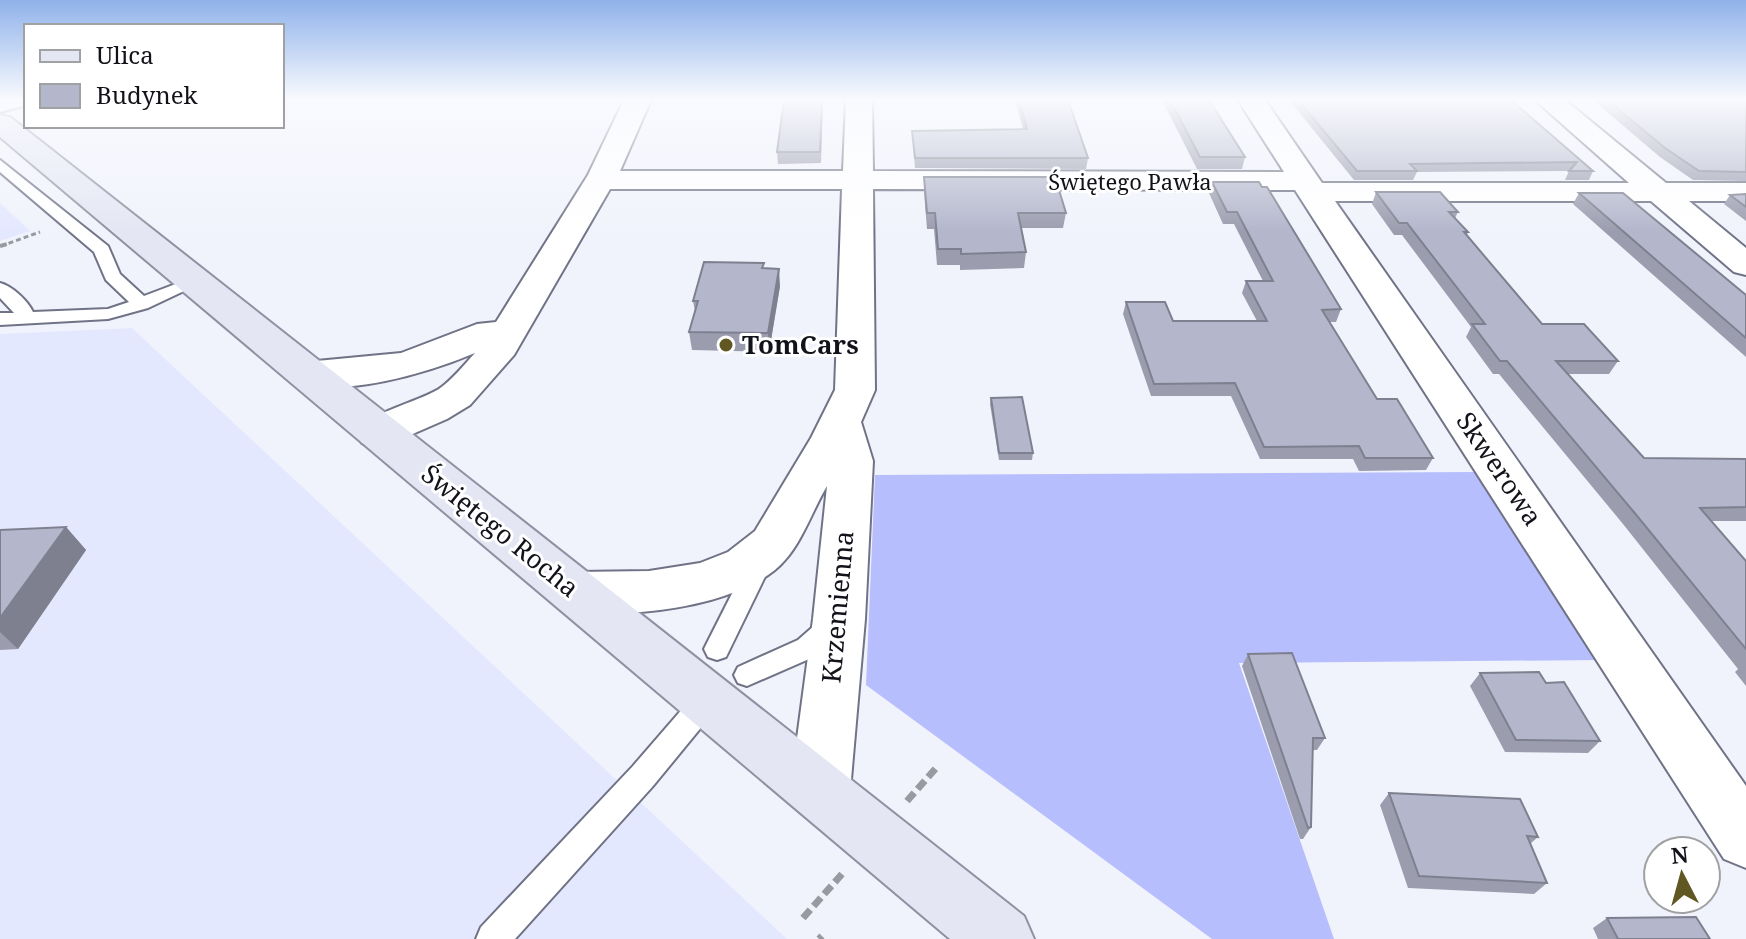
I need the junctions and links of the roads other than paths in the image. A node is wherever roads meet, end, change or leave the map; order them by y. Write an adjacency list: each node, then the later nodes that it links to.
1 (25, 144): 13 (main road, Świętego Rocha)
2 (617, 144): 7 (street)
3 (858, 144): 8 (street)
4 (1281, 144): 9 (street, Skwerowa)
5 (1601, 144): 11 (street)
6 (0, 164): 16 (lane)
7 (600, 180): 8 (street, Świętego Pawła); 15 (street)
8 (858, 183): 9 (street, Świętego Pawła); 22 (street)
9 (1310, 186): 11 (street, Świętego Pawła); 30 (street, Skwerowa)
10 (1746, 192): 11 (street, Świętego Pawła)
11 (1661, 193): 12 (street)
12 (1746, 265)
13 (194, 282): 16 (lane); 20 (main road, Świętego Rocha)
14 (0, 288): 17 (lane)
15 (533, 295): 19 (street); 21 (street)
16 (142, 304): 17 (lane)
17 (24, 317): 18 (lane)
18 (0, 319)
19 (490, 332): 20 (street); 23 (street)
20 (306, 374): 23 (main road, Świętego Rocha)
21 (456, 396): 23 (street); 24 (street)
22 (841, 423): 25 (street); 27 (street, Krzemienna)
23 (374, 430): 24 (main road, Świętego Rocha)
24 (418, 464): 26 (main road, Świętego Rocha)
25 (766, 550): 26 (street); 28 (lane)
26 (576, 592): 28 (main road, Świętego Rocha)
27 (839, 619): 28 (lane); 29 (street, Krzemienna)
28 (724, 675): 29 (main road, Świętego Rocha); 31 (lane)
29 (820, 791): 32 (main road, Świętego Rocha)
30 (1746, 838)
31 (493, 939)
32 (1001, 939)

